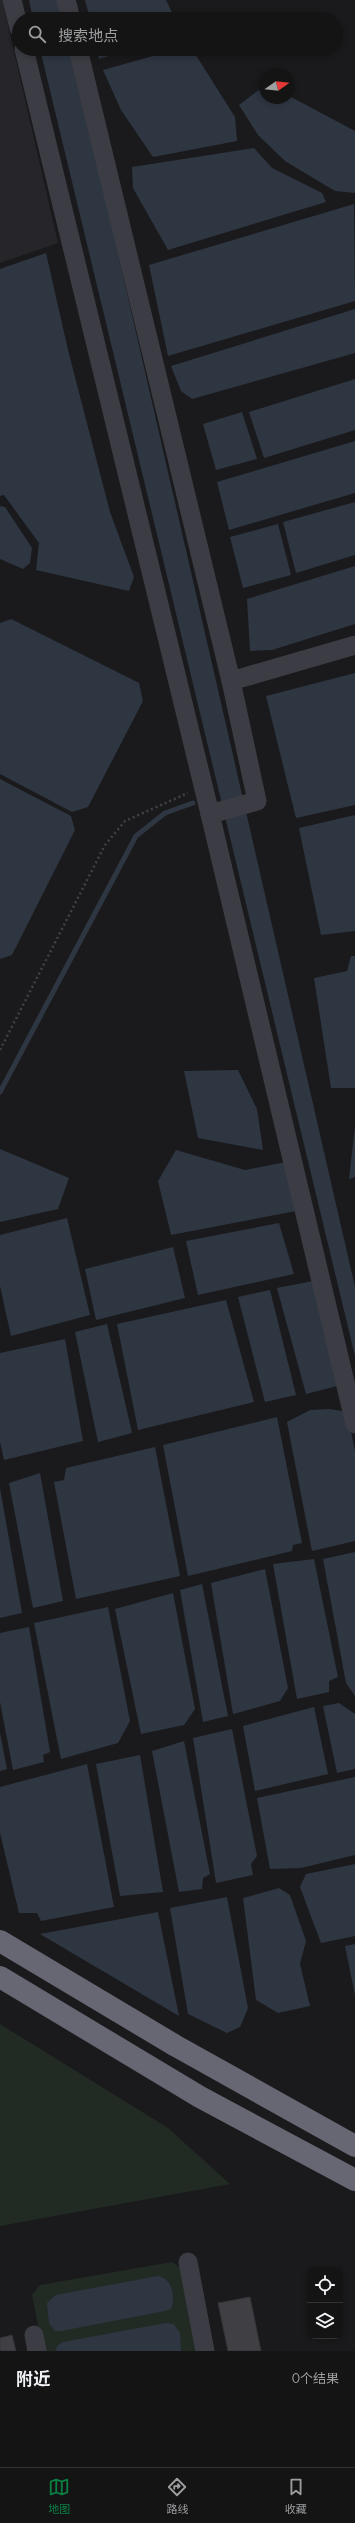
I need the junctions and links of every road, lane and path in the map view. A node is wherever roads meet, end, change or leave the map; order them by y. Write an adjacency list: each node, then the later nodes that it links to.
1 (12, 0): 3 (street)
2 (66, 0): 4 (street)
3 (15, 12)
4 (69, 12)
5 (26, 56): 9 (street)
6 (80, 56): 8 (street)
7 (355, 645): 8 (street)
8 (231, 681): 10 (street)
9 (203, 786): 10 (street); 11 (path)
10 (210, 814): 12 (street)
11 (0, 1050)
12 (355, 1424)
13 (0, 1941): 15 (highway)
14 (0, 1977): 16 (highway)
15 (355, 2146)
16 (355, 2180)
17 (188, 2262): 18 (street)
18 (205, 2351)

